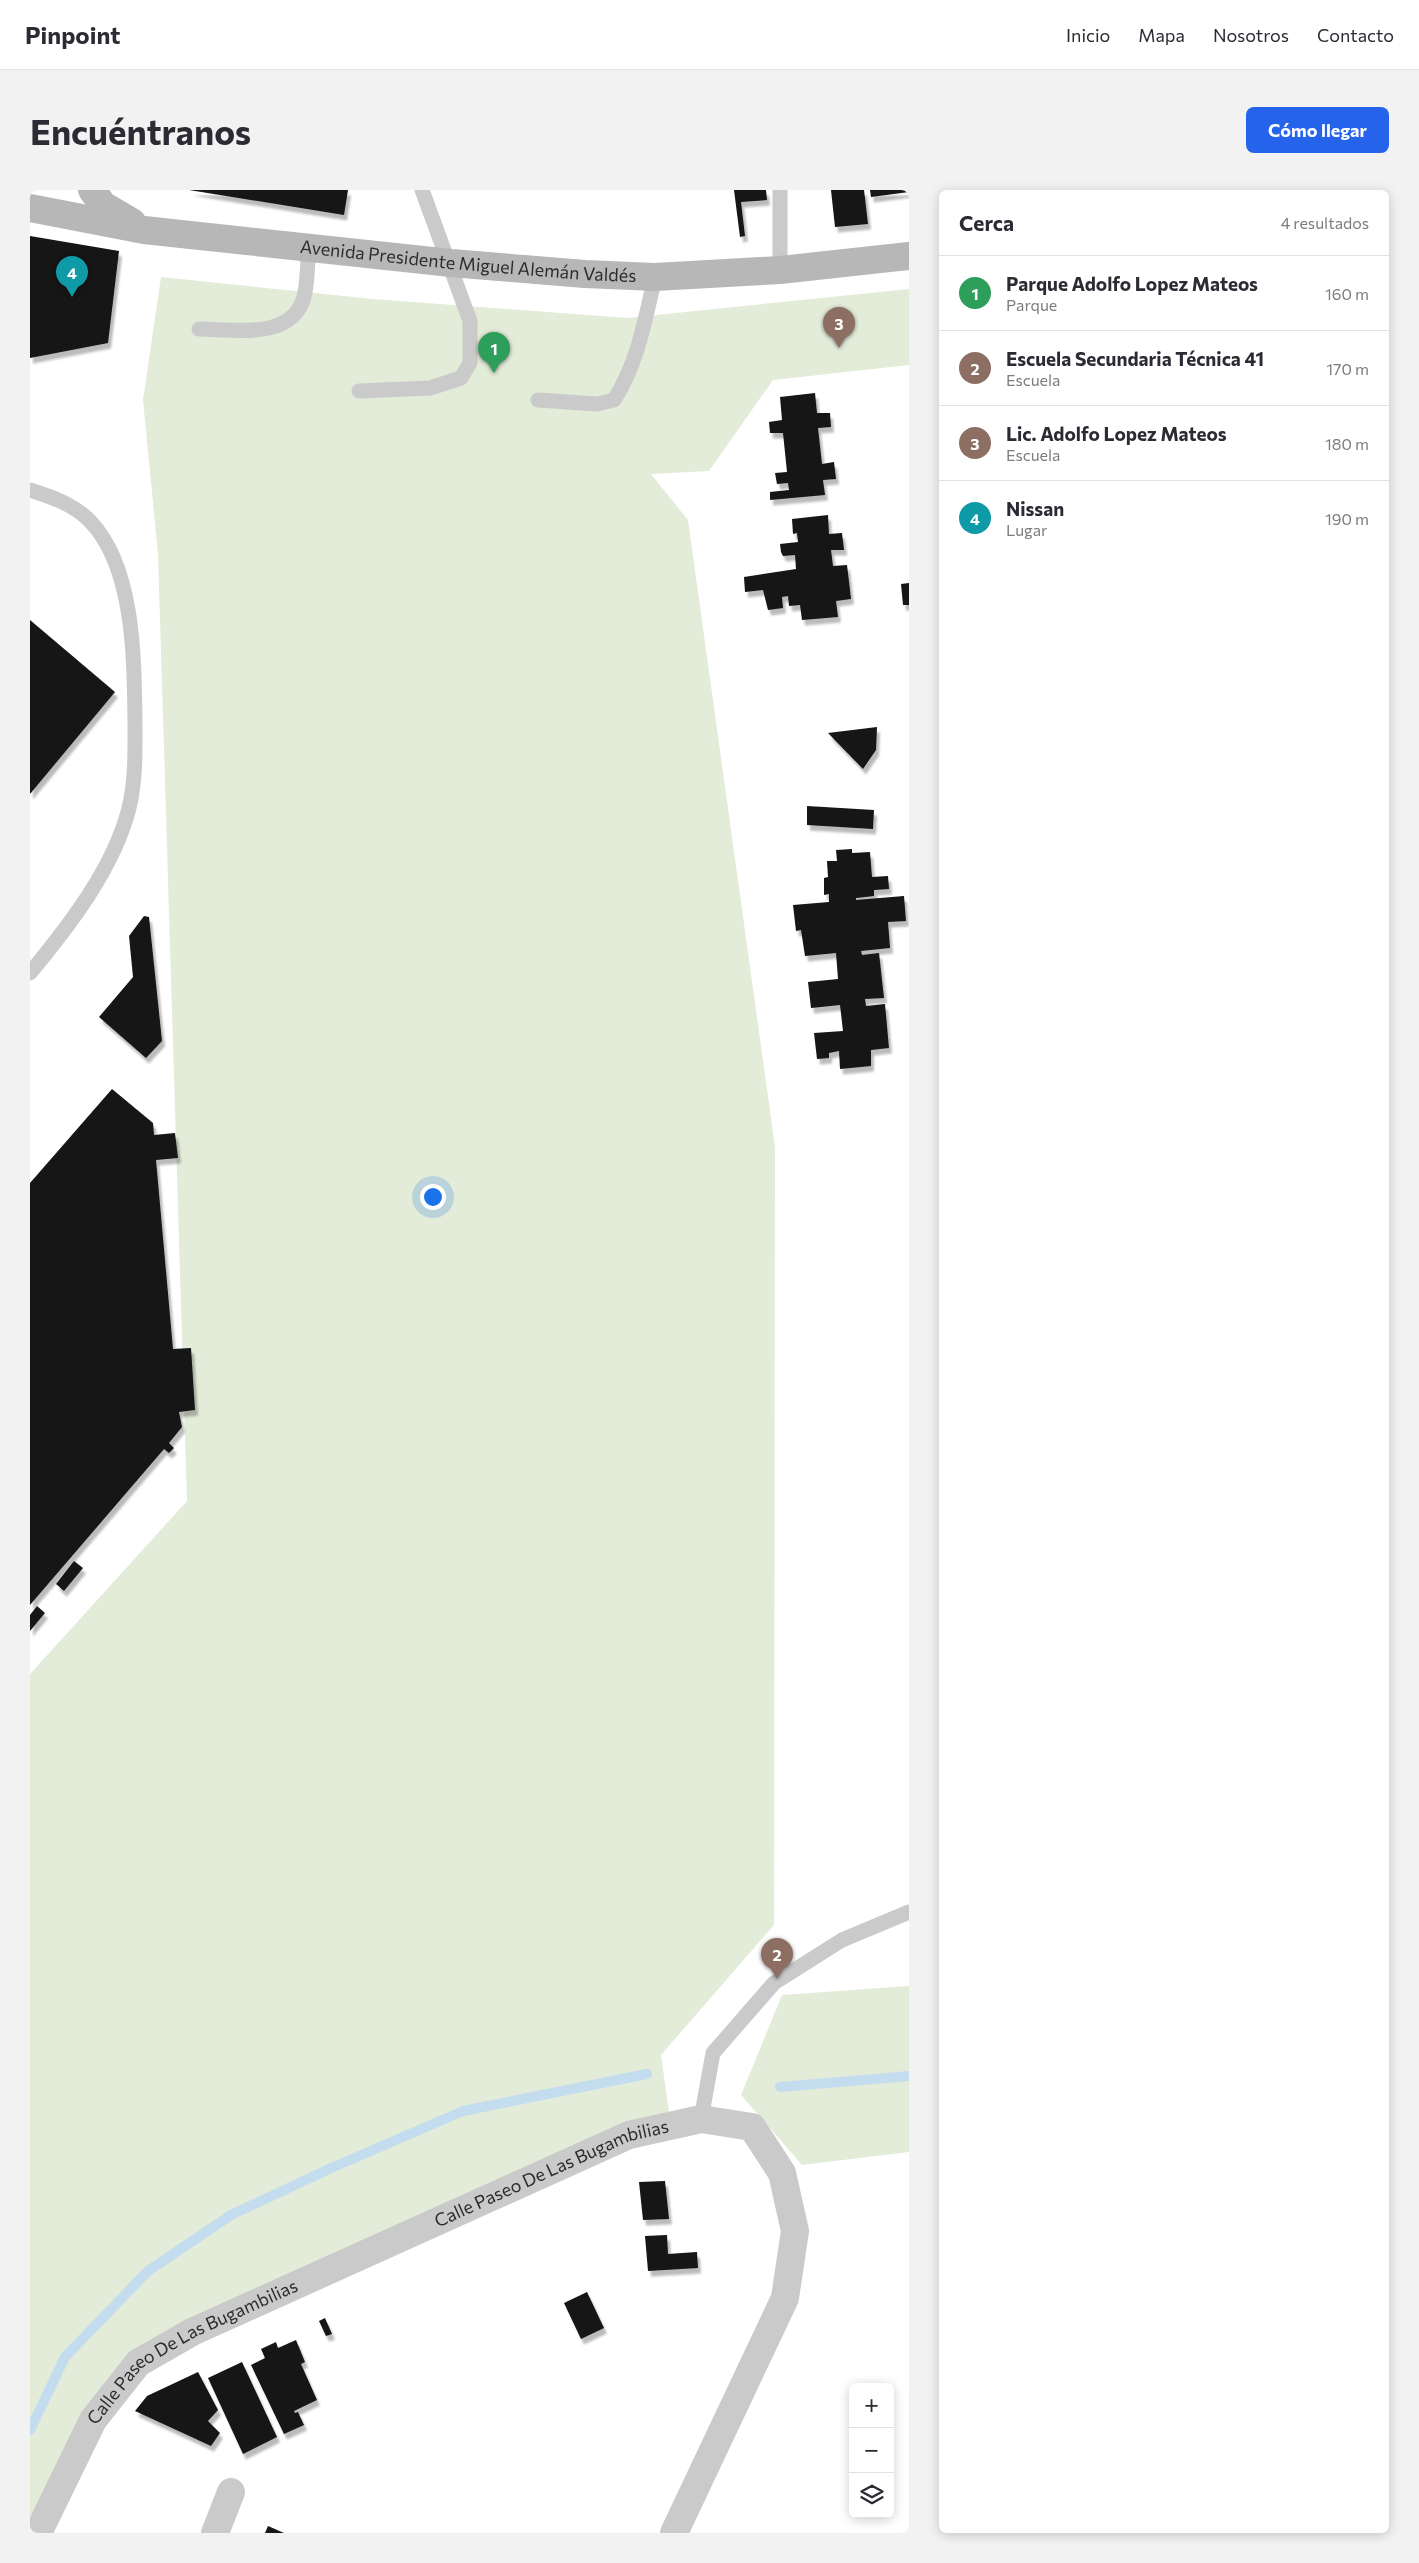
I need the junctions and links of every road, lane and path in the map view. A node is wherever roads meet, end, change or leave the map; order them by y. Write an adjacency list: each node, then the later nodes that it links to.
1 (92, 190): 5 (street)
2 (422, 190): 8 (lane)
3 (780, 190): 9 (lane)
4 (30, 208): 5 (street, Avenida Presidente Miguel Alemán Valdés)
5 (144, 230): 6 (street, Avenida Presidente Miguel Alemán Valdés)
6 (309, 247): 8 (street, Avenida Presidente Miguel Alemán Valdés); 11 (lane)
7 (909, 256): 9 (street, Avenida Presidente Miguel Alemán Valdés)
8 (451, 263): 10 (street, Avenida Presidente Miguel Alemán Valdés); 12 (lane)
9 (780, 270): 10 (street, Avenida Presidente Miguel Alemán Valdés)
10 (655, 277): 13 (lane)
11 (199, 329)
12 (359, 391)
13 (538, 400)
14 (30, 490): 15 (lane)
15 (30, 973)
16 (909, 1912): 17 (lane)
17 (701, 2119): 19 (street, Calle Paseo De Las Bugambilias); 21 (street, Calle Paseo De Las Bugambilias)
18 (231, 2492): 20 (street)
19 (38, 2533)
20 (215, 2533)
21 (674, 2533)

